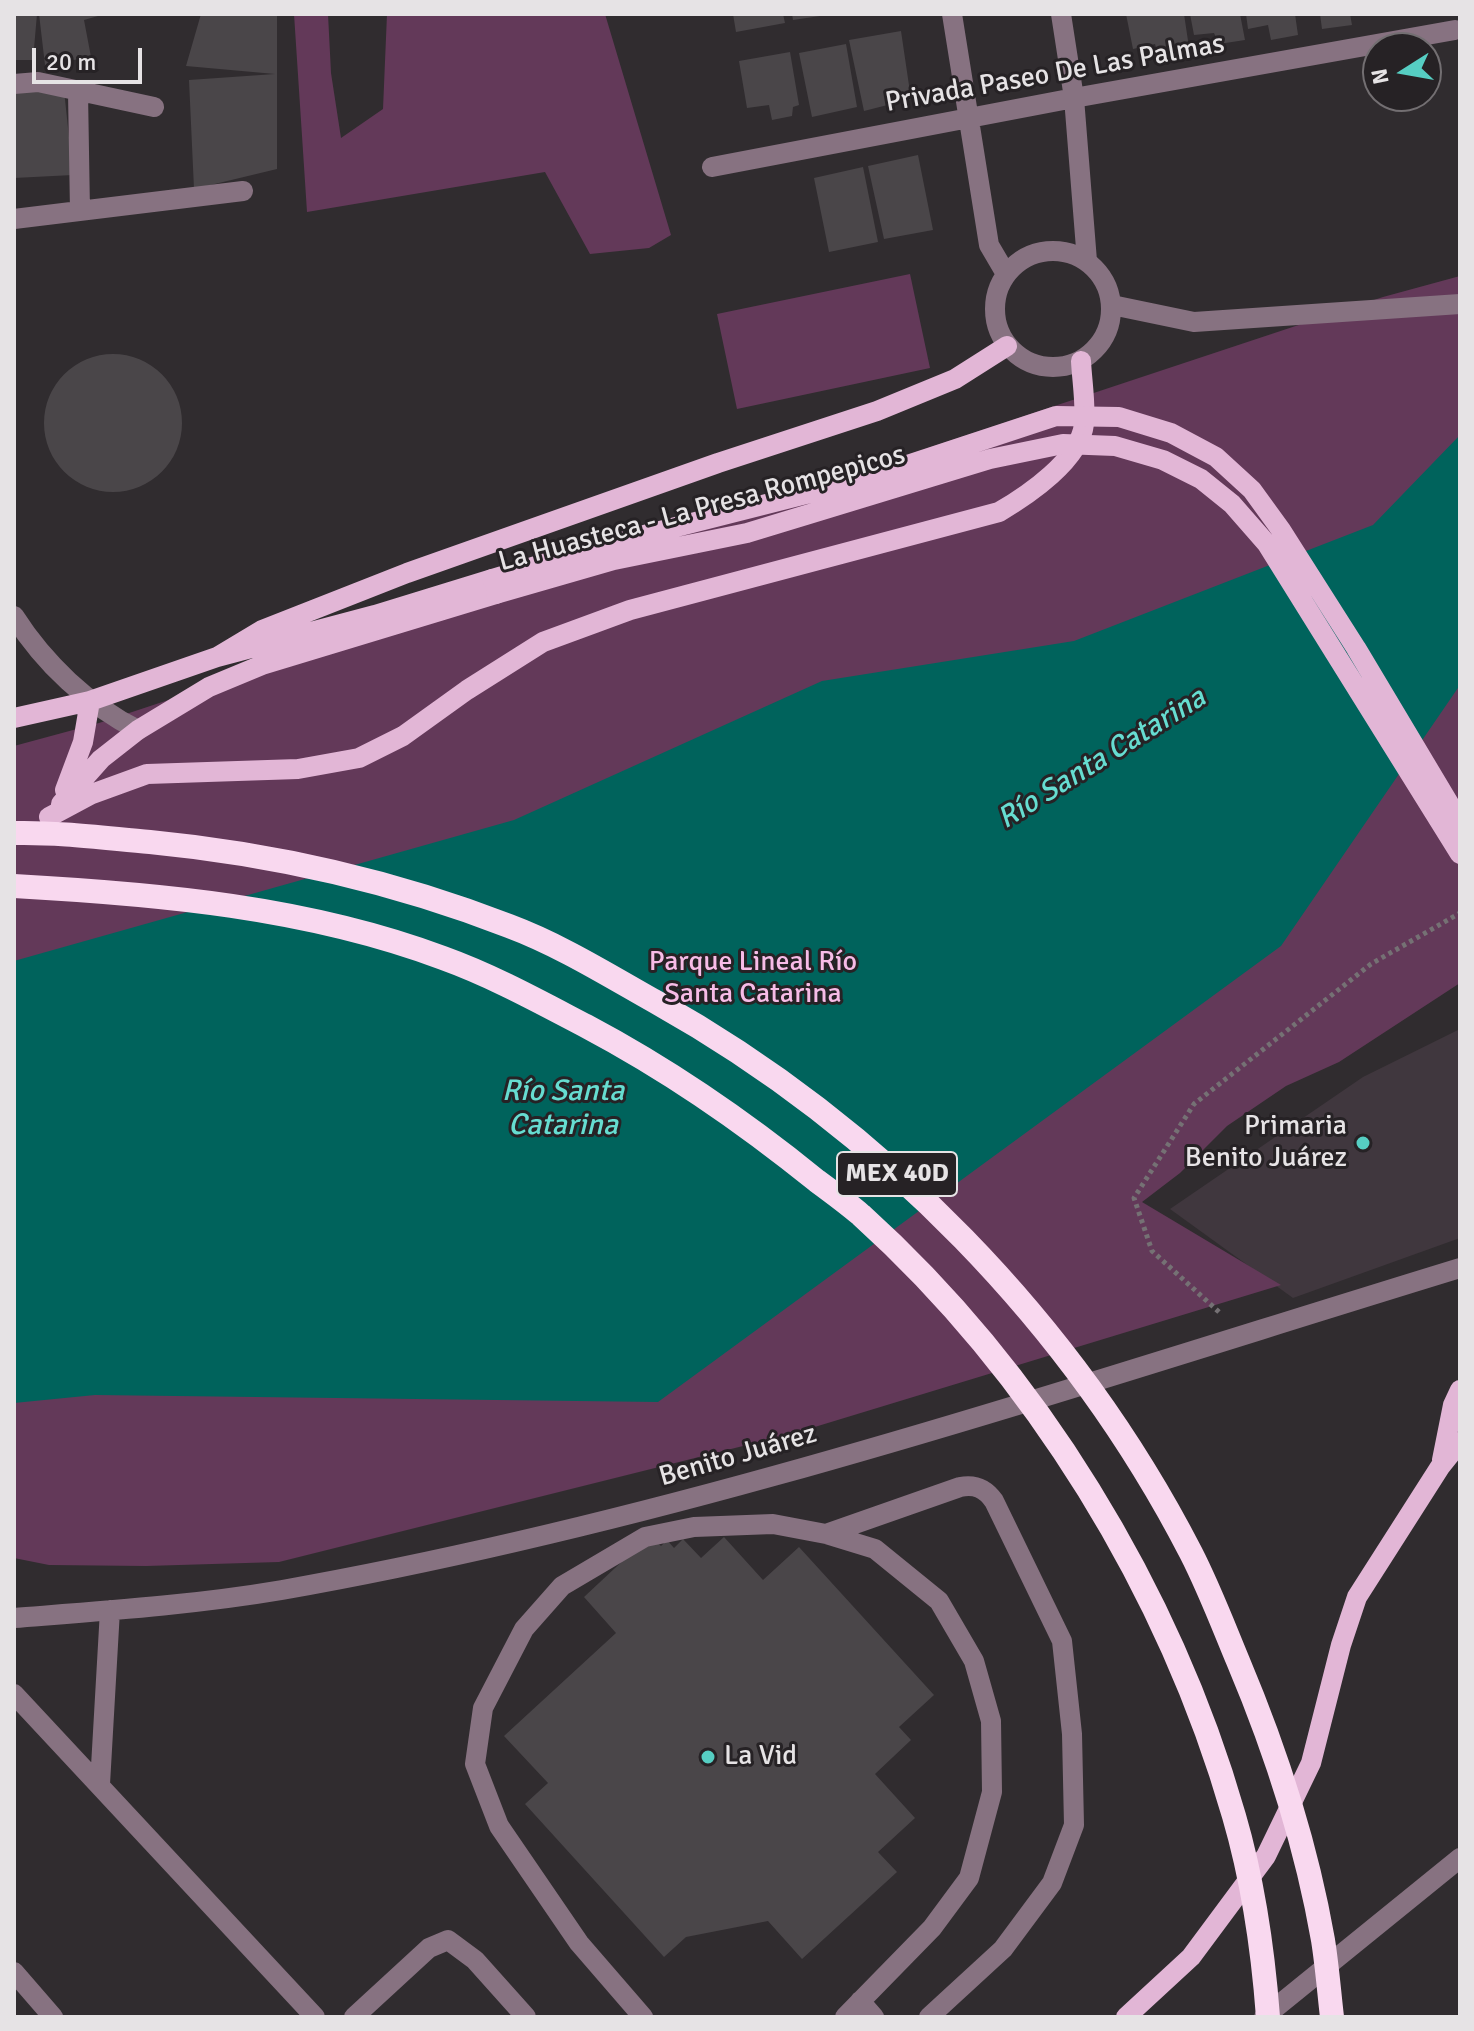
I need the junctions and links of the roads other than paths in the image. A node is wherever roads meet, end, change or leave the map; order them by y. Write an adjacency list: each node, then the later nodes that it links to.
1 (952, 14): 8 (street)
2 (1061, 14): 6 (street)
3 (1455, 30): 6 (street, Privada Paseo De Las Palmas)
4 (14, 84): 5 (street)
5 (78, 92): 7 (street); 11 (street)
6 (1074, 98): 8 (street, Privada Paseo De Las Palmas); 13 (street)
7 (154, 107)
8 (968, 118): 9 (street, Privada Paseo De Las Palmas); 14 (street)
9 (712, 167)
10 (243, 191): 11 (street)
11 (80, 211): 12 (street)
12 (14, 219)
13 (1087, 261): 14 (street); 16 (street)
14 (1006, 274): 17 (street)
15 (1460, 304): 16 (street)
16 (1112, 305): 18 (street)
17 (1007, 346): 18 (street); 21 (main road)
18 (1081, 361): 25 (main road)
19 (494, 586): 21 (main road, La Huasteca - La Presa Rompepicos); 24 (main road, La Huasteca - La Presa Rompepicos); 26 (main road, La Huasteca - La Presa Rompepicos, bridge); 29 (main road, La Huasteca - La Presa Rompepicos, bridge)
20 (14, 616): 22 (street)
21 (217, 657): 22 (main road, La Huasteca - La Presa Rompepicos)
22 (90, 701): 23 (main road, La Huasteca - La Presa Rompepicos); 24 (street); 25 (main road)
23 (14, 718)
24 (138, 730): 25 (main road, La Huasteca - La Presa Rompepicos)
25 (49, 817): 28 (main road, La Huasteca - La Presa Rompepicos)
26 (1460, 822)
27 (14, 833): 53 (highway, MEX 40D, bridge)
28 (14, 847)
29 (1460, 854)
30 (14, 886): 52 (highway, MEX 40D, bridge)
31 (1460, 1268): 36 (street, Benito Juárez)
32 (1460, 1390): 34 (main road)
33 (1458, 1440): 34 (main road)
34 (1440, 1467): 51 (main road)
35 (826, 1534): 42 (street); 47 (street); 50 (street)
36 (110, 1610): 37 (street, Benito Juárez); 39 (street)
37 (14, 1618)
38 (14, 1694): 39 (street)
39 (100, 1784): 44 (street)
40 (1460, 1858): 52 (street)
41 (14, 1972): 43 (street)
42 (860, 2001): 48 (street); 49 (street)
43 (53, 2017)
44 (315, 2017)
45 (354, 2017): 46 (street)
46 (526, 2017)
47 (643, 2017)
48 (845, 2017)
49 (874, 2017)
50 (929, 2017)
51 (1126, 2017)
52 (1266, 2017)
53 (1332, 2017)

